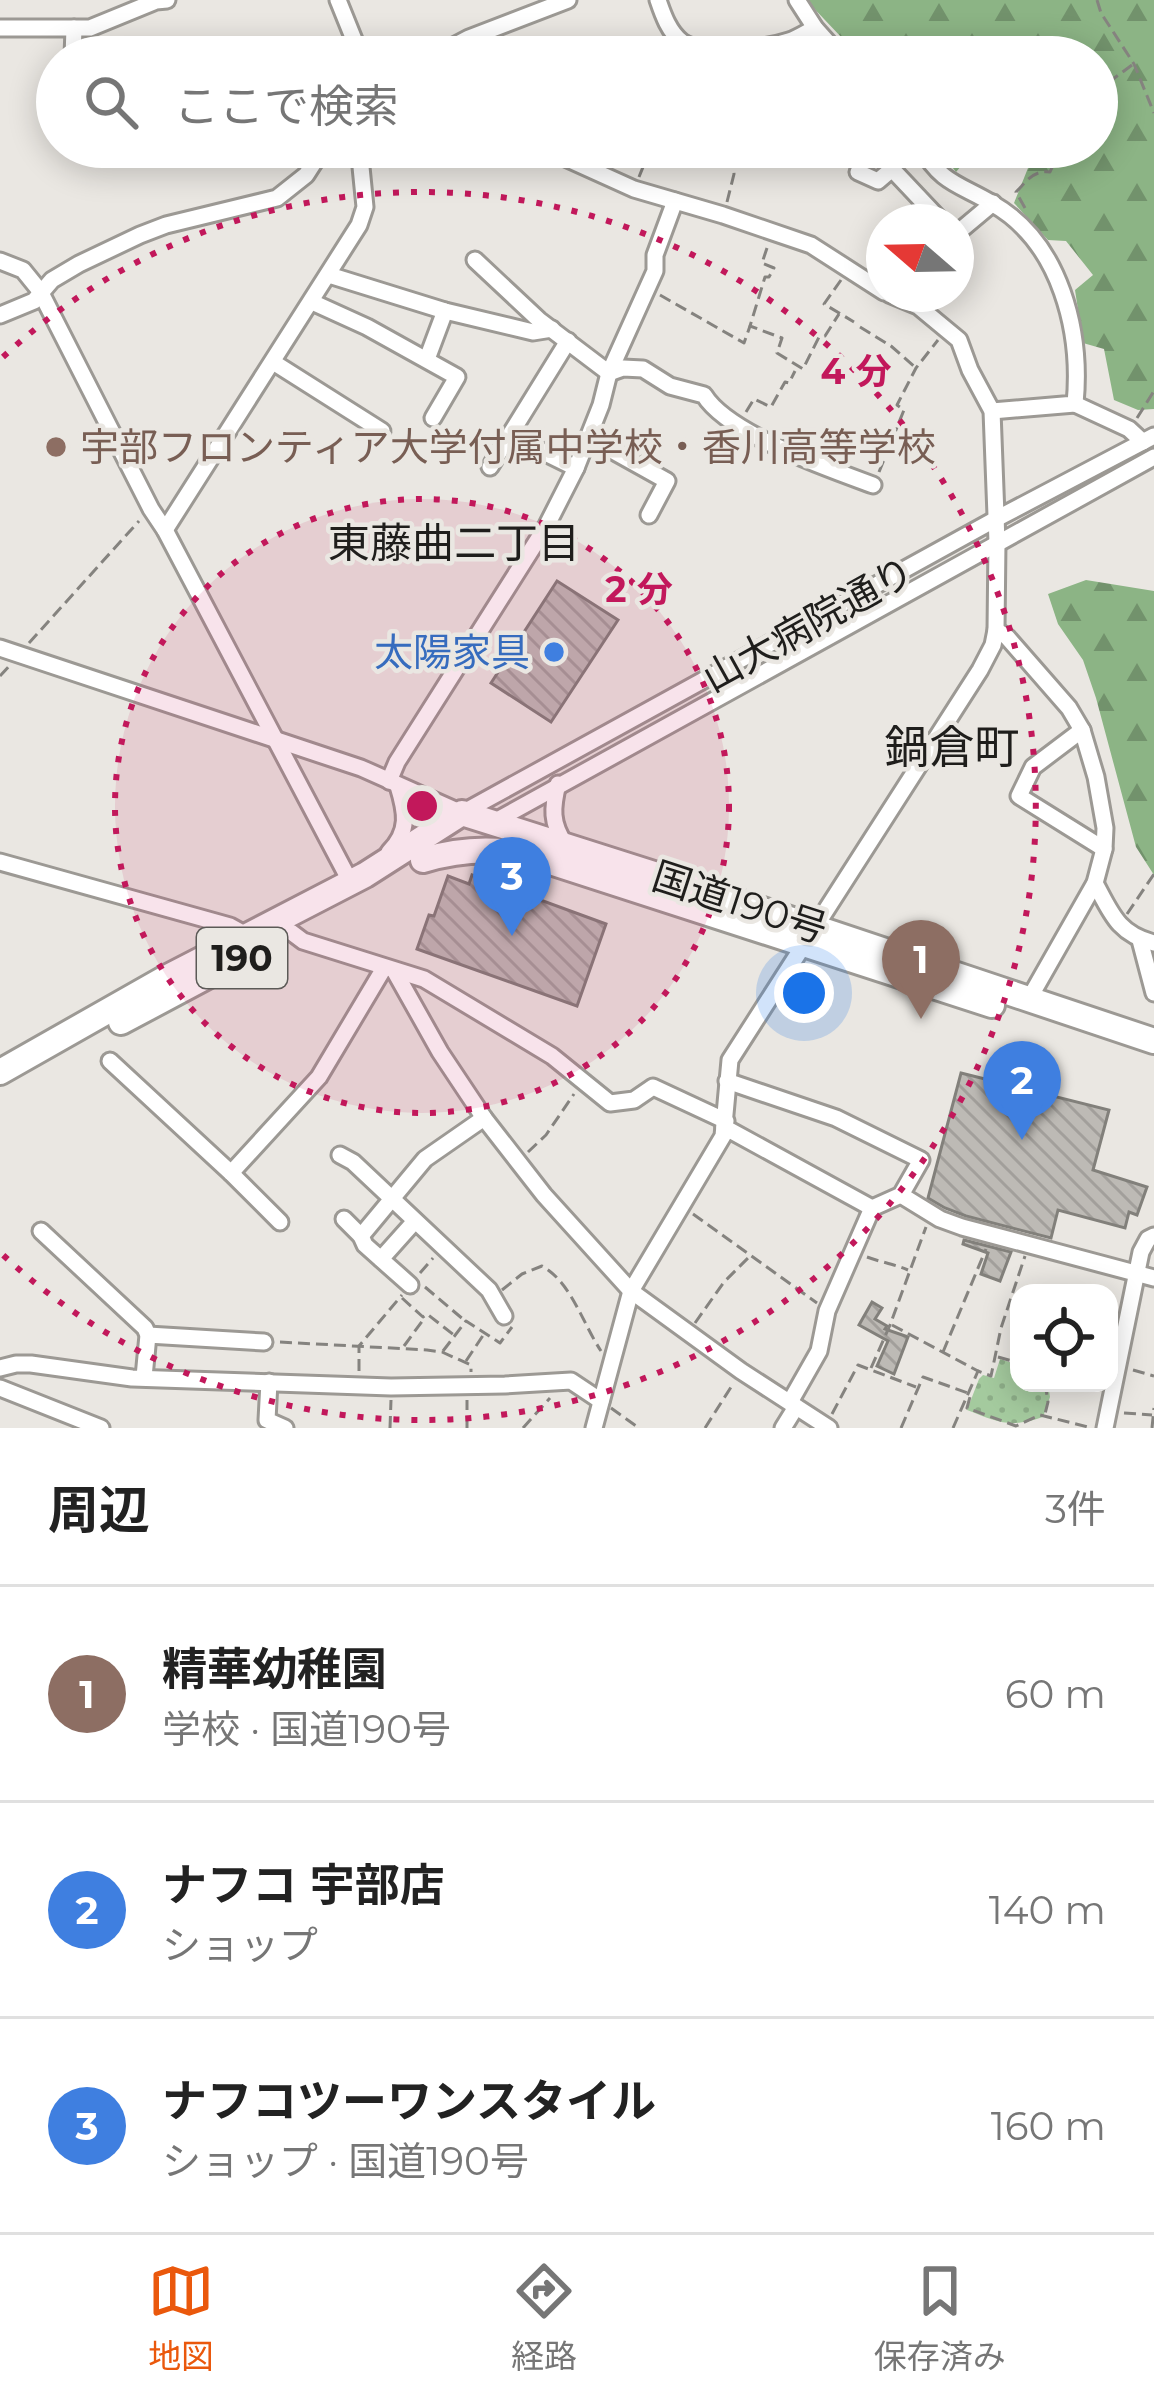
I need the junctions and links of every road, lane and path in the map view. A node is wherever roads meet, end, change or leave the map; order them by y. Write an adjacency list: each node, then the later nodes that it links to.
1 (156, 0): 2 (street); 9 (street)
2 (167, 0)
3 (338, 0): 12 (street)
4 (658, 0): 14 (street)
5 (797, 0): 10 (street)
6 (1096, 0): 17 (path)
7 (561, 1): 13 (street)
8 (0, 28): 9 (street)
9 (74, 28): 11 (street)
10 (815, 28): 15 (street); 16 (street)
11 (74, 36)
12 (353, 36)
13 (474, 36)
14 (675, 36)
15 (800, 36)
16 (822, 36)
17 (1116, 36)
18 (1118, 39): 19 (path)
19 (1134, 64): 20 (path); 21 (path)
20 (1118, 75)
21 (1154, 113)
22 (310, 168): 46 (street)
23 (361, 168): 43 (street)
24 (586, 168): 31 (street)
25 (609, 168): 31 (path)
26 (642, 168): 32 (path)
27 (734, 168): 36 (path)
28 (934, 168): 34 (street)
29 (1052, 168): 38 (path)
30 (858, 172): 35 (street)
31 (605, 177): 32 (street)
32 (634, 189): 33 (street)
33 (675, 201): 36 (street); 45 (street)
34 (993, 203): 37 (street); 38 (street)
35 (925, 204)
36 (723, 215): 39 (street)
37 (974, 219)
38 (1026, 231): 64 (street)
39 (773, 232): 42 (street); 53 (path)
40 (475, 260): 55 (street)
41 (0, 261): 46 (street)
42 (848, 268): 44 (street); 50 (path)
43 (329, 275): 47 (street); 48 (street)
44 (866, 280)
45 (648, 289): 53 (path); 62 (street)
46 (40, 291): 51 (street); 77 (street)
47 (312, 302): 58 (street); 59 (street)
48 (445, 310): 55 (street); 58 (street)
49 (925, 312): 56 (street)
50 (839, 314): 52 (path); 60 (path)
51 (0, 315)
52 (854, 322)
53 (750, 326): 60 (path)
54 (860, 327): 61 (path)
55 (552, 329): 57 (street)
56 (946, 329): 61 (path); 65 (street)
57 (568, 341): 62 (street); 70 (street)
58 (427, 358): 66 (street)
59 (273, 362): 69 (street); 80 (street)
60 (797, 367): 67 (path)
61 (916, 368): 76 (path)
62 (609, 373): 67 (street); 71 (street)
63 (1154, 391): 68 (path)
64 (1075, 404): 65 (street); 68 (street)
65 (992, 411): 79 (street)
66 (433, 418)
67 (739, 424): 76 (street)
68 (1129, 430): 72 (street)
69 (382, 431)
70 (511, 436): 74 (street); 75 (street)
71 (588, 437): 75 (street); 78 (street)
72 (1148, 439): 79 (street, 山大病院通り)
73 (1154, 457): 81 (street, 山大病院通り)
74 (490, 467)
75 (576, 468): 87 (street)
76 (873, 485)
77 (151, 509): 80 (street); 84 (path)
78 (649, 514)
79 (996, 519): 81 (street); 89 (street, 山大病院通り)
80 (165, 530): 86 (street)
81 (997, 542): 82 (street); 88 (street, 山大病院通り)
82 (996, 630): 85 (street); 100 (street)
83 (0, 648): 84 (street)
84 (19, 654): 86 (street)
85 (1082, 730): 91 (street); 91 (street)
86 (274, 740): 87 (street); 95 (street)
87 (394, 784): 89 (street); 95 (street)
88 (558, 784): 89 (street, 山大病院通り); 90 (street)
89 (480, 821): 90 (highway, 国道190号 / 190); 92 (highway, 国道190号 / 190); 95 (highway, 190); 97 (highway, 国道190号 / 190)
90 (566, 845): 100 (highway, 国道190号 / 190)
91 (1104, 849): 96 (street)
92 (423, 860): 97 (highway, 国道190号 / 190); 99 (highway, 国道190号 / 190)
93 (0, 862): 101 (street)
94 (1154, 874): 98 (path)
95 (358, 879): 101 (highway, 190)
96 (1095, 883): 98 (street); 105 (street)
97 (670, 899): 100 (highway, 国道190号 / 190)
98 (1119, 925): 102 (street)
99 (291, 932): 103 (street); 112 (highway, 国道190号 / 190)
100 (811, 935): 105 (highway, 国道190号 / 190); 107 (highway, 国道190号 / 190); 111 (street)
101 (250, 937): 109 (highway, 190)
102 (1147, 942): 104 (street)
103 (390, 970): 110 (street); 113 (street); 117 (street)
104 (1154, 993)
105 (1029, 1000): 106 (highway, 国道190号 / 190)
106 (1154, 1041)
107 (1154, 1058)
108 (110, 1061): 117 (street)
109 (0, 1072)
110 (583, 1079): 114 (street); 116 (path)
111 (727, 1082): 114 (street); 118 (street)
112 (0, 1087)
113 (484, 1118): 116 (street); 119 (street)
114 (725, 1124): 120 (street); 121 (street)
115 (340, 1155): 119 (street)
116 (518, 1162): 140 (street)
117 (232, 1173): 125 (street)
118 (901, 1196): 121 (street); 122 (street)
119 (392, 1198): 124 (street); 127 (street)
120 (682, 1206): 133 (path); 140 (street)
121 (872, 1208): 132 (street)
122 (932, 1214): 128 (street); 135 (path)
123 (344, 1220): 127 (street)
124 (415, 1221): 131 (street); 134 (street)
125 (280, 1222)
126 (41, 1231): 150 (street)
127 (361, 1236): 134 (street)
128 (991, 1236): 130 (street); 156 (path)
129 (1154, 1236): 136 (street)
130 (1028, 1246): 136 (street); 138 (path)
131 (442, 1248): 141 (street); 146 (path)
132 (853, 1252): 135 (path); 143 (street)
133 (751, 1255): 143 (path); 148 (path)
134 (381, 1259): 139 (street)
135 (910, 1270): 147 (path)
136 (1135, 1274): 137 (street); 158 (street)
137 (1154, 1278)
138 (1018, 1284)
139 (405, 1291): 145 (path); 153 (path)
140 (631, 1291): 148 (street); 159 (street)
141 (492, 1299): 144 (street); 159 (path)
142 (1010, 1307): 157 (path)
143 (827, 1310): 179 (street)
144 (504, 1316): 149 (path)
145 (423, 1317): 151 (path); 154 (path)
146 (466, 1322): 149 (path); 151 (path)
147 (890, 1324): 156 (path); 164 (path)
148 (687, 1333): 165 (street)
149 (484, 1334): 161 (path)
150 (148, 1335): 152 (street); 168 (street)
151 (454, 1335): 155 (path)
152 (264, 1342): 153 (path)
153 (359, 1346): 154 (path); 171 (path)
154 (403, 1348): 155 (path)
155 (442, 1352): 161 (path)
156 (943, 1352): 166 (path)
157 (995, 1356): 160 (path); 166 (path)
158 (1118, 1356)
159 (612, 1359): 178 (street)
160 (1010, 1360)
161 (465, 1362): 172 (path)
162 (1118, 1367): 167 (path)
163 (0, 1368): 168 (street)
164 (871, 1368): 175 (path); 183 (path)
165 (742, 1371): 179 (street); 191 (path)
166 (978, 1371): 177 (path)
167 (1154, 1376)
168 (144, 1377): 170 (street)
169 (567, 1381): 172 (street); 178 (street); 188 (path)
170 (268, 1382): 171 (street); 185 (street)
171 (358, 1385): 173 (street)
172 (469, 1386): 173 (street); 187 (path)
173 (391, 1387): 186 (path)
174 (0, 1388): 184 (street)
175 (918, 1388): 177 (path); 193 (path)
176 (1046, 1392): 181 (path)
177 (968, 1393): 181 (path); 194 (path)
178 (601, 1401): 189 (street); 190 (path)
179 (793, 1404): 183 (street); 192 (street)
180 (1153, 1412): 182 (path); 196 (path)
181 (1045, 1416): 195 (path)
182 (1107, 1420)
183 (827, 1427)
184 (101, 1428)
185 (286, 1428)
186 (389, 1428)
187 (467, 1428)
188 (523, 1428)
189 (594, 1428)
190 (639, 1428)
191 (705, 1428)
192 (783, 1428)
193 (901, 1428)
194 (953, 1428)
195 (1093, 1428)
196 (1152, 1428)

